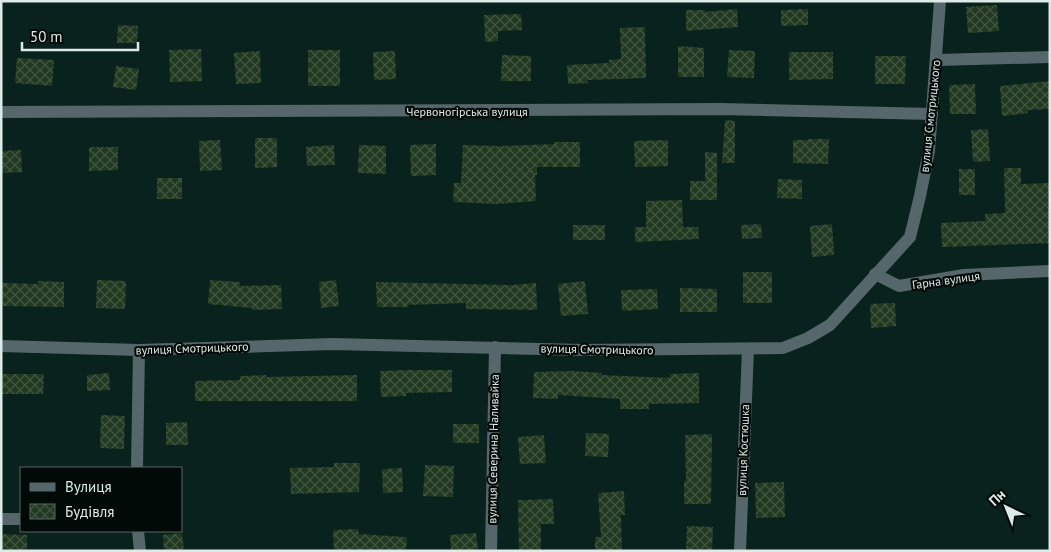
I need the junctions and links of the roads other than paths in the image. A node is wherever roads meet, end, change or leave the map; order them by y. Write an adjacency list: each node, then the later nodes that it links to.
1 (940, 1): 3 (street, вулиця Смотрицького)
2 (1050, 58): 3 (street)
3 (937, 60): 5 (street, вулиця Смотрицького)
4 (1, 112): 5 (street, Червоногірська вулиця)
5 (932, 114): 7 (street, вулиця Смотрицького)
6 (1050, 272): 7 (street, Гарна вулиця)
7 (875, 274): 10 (street, вулиця Смотрицького)
8 (1, 346): 11 (street, вулиця Смотрицького)
9 (495, 347): 10 (street, вулиця Смотрицького); 11 (street, вулиця Смотрицького); 17 (street, вулиця Северина Наливайка)
10 (748, 349): 18 (street, вулиця Костюшка)
11 (139, 350): 12 (street)
12 (137, 467)
13 (1, 518): 14 (street)
14 (20, 518)
15 (138, 532): 16 (street)
16 (140, 551)
17 (491, 551)
18 (740, 551)

